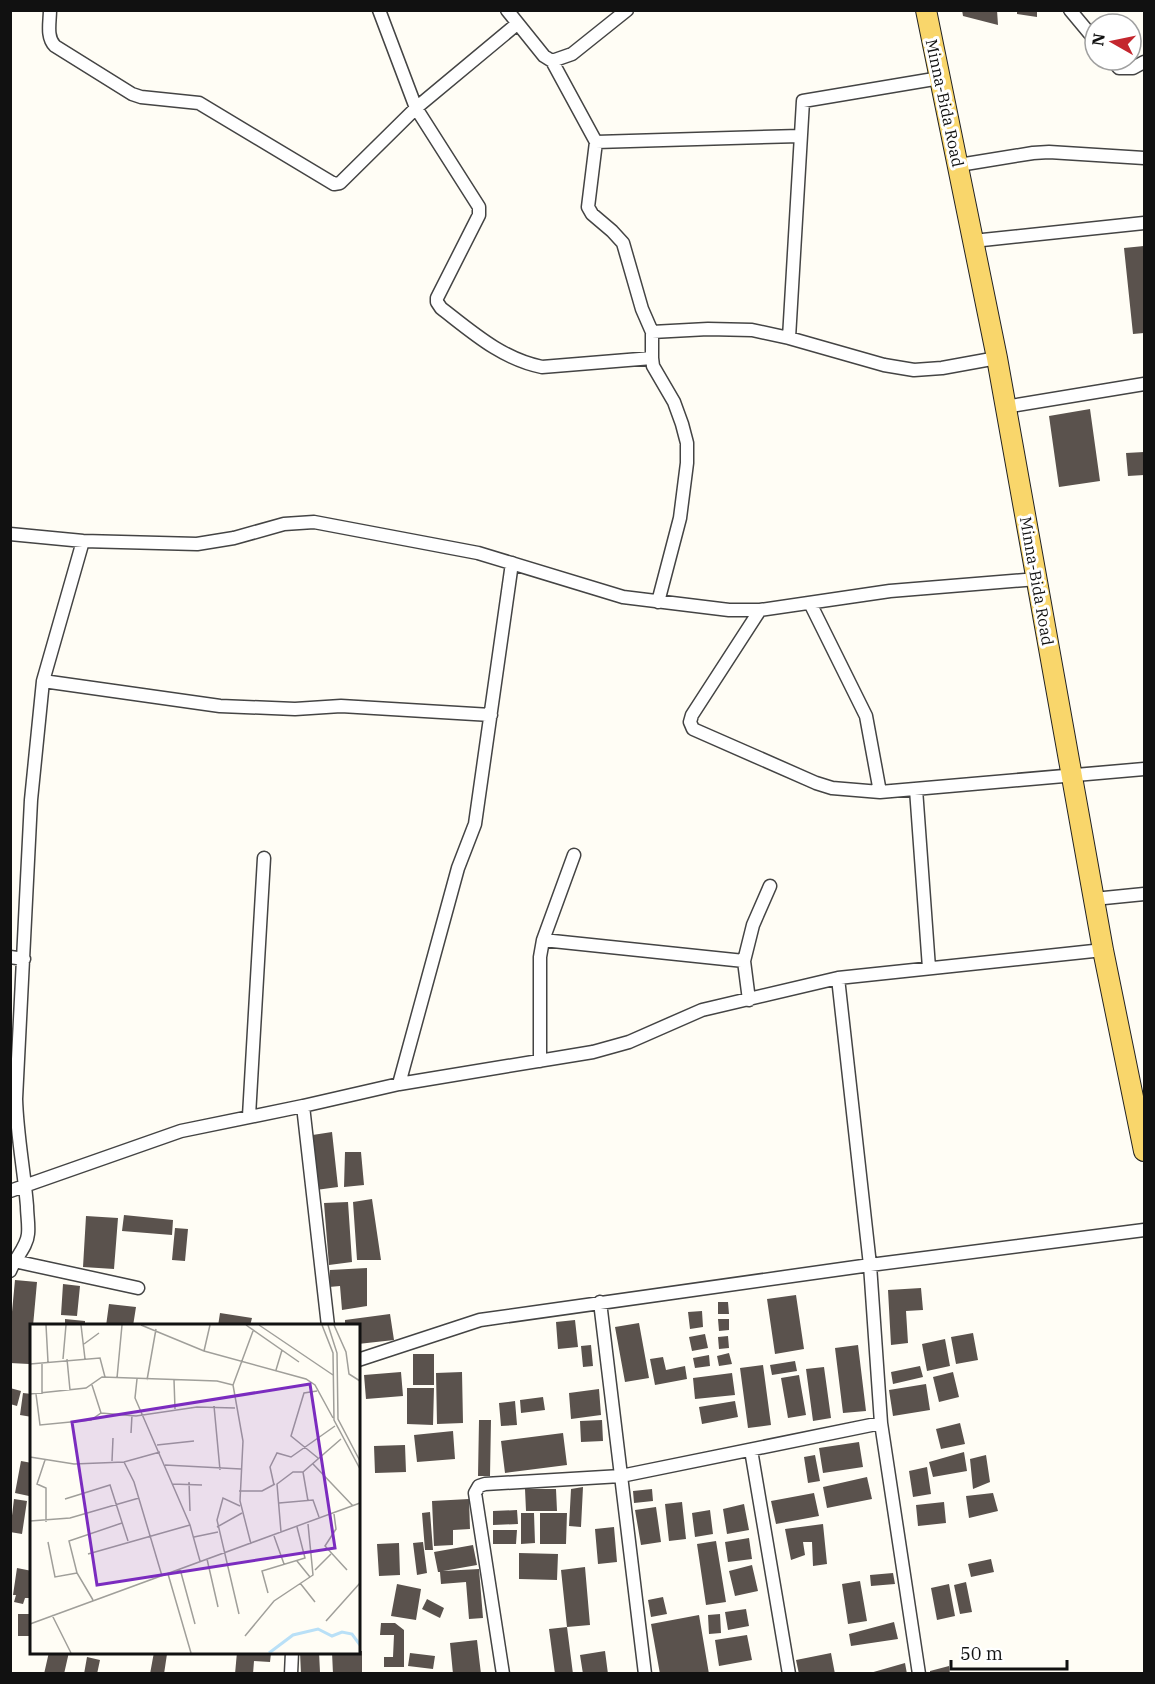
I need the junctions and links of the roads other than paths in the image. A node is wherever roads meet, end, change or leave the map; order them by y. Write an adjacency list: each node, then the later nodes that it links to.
1 (50, 10): 11 (street)
2 (379, 10): 11 (street)
3 (507, 10): 7 (street)
4 (627, 10): 9 (street)
5 (926, 10): 10 (main road, Minna-Bida Road)
6 (1070, 10): 8 (street)
7 (517, 24): 9 (street); 11 (street)
8 (1083, 26)
9 (552, 61): 13 (street)
10 (940, 78): 12 (street); 15 (main road, Minna-Bida Road)
11 (416, 108): 20 (street)
12 (800, 136): 13 (street); 19 (street)
13 (596, 142): 18 (street)
14 (1144, 158): 15 (street)
15 (959, 165): 17 (main road, Minna-Bida Road)
16 (1144, 222): 17 (street)
17 (974, 241): 21 (main road, Minna-Bida Road)
18 (652, 332): 19 (street); 20 (street)
19 (789, 338): 21 (street)
20 (652, 358): 28 (street)
21 (997, 358): 23 (main road, Minna-Bida Road)
22 (1144, 384): 23 (street)
23 (1005, 407): 27 (main road, Minna-Bida Road)
24 (10, 534): 25 (street)
25 (83, 541): 26 (street); 31 (street)
26 (512, 563): 28 (street); 32 (street)
27 (1036, 579): 29 (street); 34 (main road, Minna-Bida Road)
28 (658, 602): 30 (street)
29 (810, 603): 30 (street); 36 (street)
30 (760, 610): 36 (street)
31 (44, 681): 32 (street); 45 (street)
32 (491, 715): 51 (street)
33 (1144, 769): 34 (street)
34 (1072, 776): 35 (street); 41 (main road, Minna-Bida Road)
35 (916, 789): 36 (street); 47 (street)
36 (880, 792)
37 (574, 855): 42 (street)
38 (264, 858): 54 (street)
39 (771, 886): 46 (street)
40 (1144, 894): 41 (street)
41 (1094, 899): 43 (main road, Minna-Bida Road)
42 (543, 940): 46 (street); 50 (street)
43 (1103, 950): 47 (street); 52 (main road, Minna-Bida Road)
44 (10, 957): 45 (street)
45 (24, 958): 56 (street)
46 (744, 961): 49 (street)
47 (929, 968): 48 (street)
48 (837, 978): 49 (street); 59 (street)
49 (748, 1000): 50 (street)
50 (540, 1060): 51 (street)
51 (399, 1084): 53 (street)
52 (1139, 1094): 55 (main road, Minna-Bida Road)
53 (303, 1106): 54 (street); 63 (street)
54 (249, 1116): 56 (street)
55 (1144, 1151)
56 (25, 1187): 57 (street); 60 (street)
57 (10, 1191)
58 (1144, 1230): 59 (street)
59 (870, 1264): 62 (street); 65 (street)
60 (12, 1266): 61 (street)
61 (138, 1288)
62 (600, 1302): 64 (street); 67 (street)
63 (328, 1324)
64 (360, 1359)
65 (881, 1424): 66 (street); 73 (street)
66 (751, 1450): 67 (street); 72 (street)
67 (621, 1476): 70 (street); 71 (street)
68 (292, 1654): 69 (street)
69 (291, 1674)
70 (503, 1674)
71 (645, 1674)
72 (789, 1674)
73 (919, 1674)

